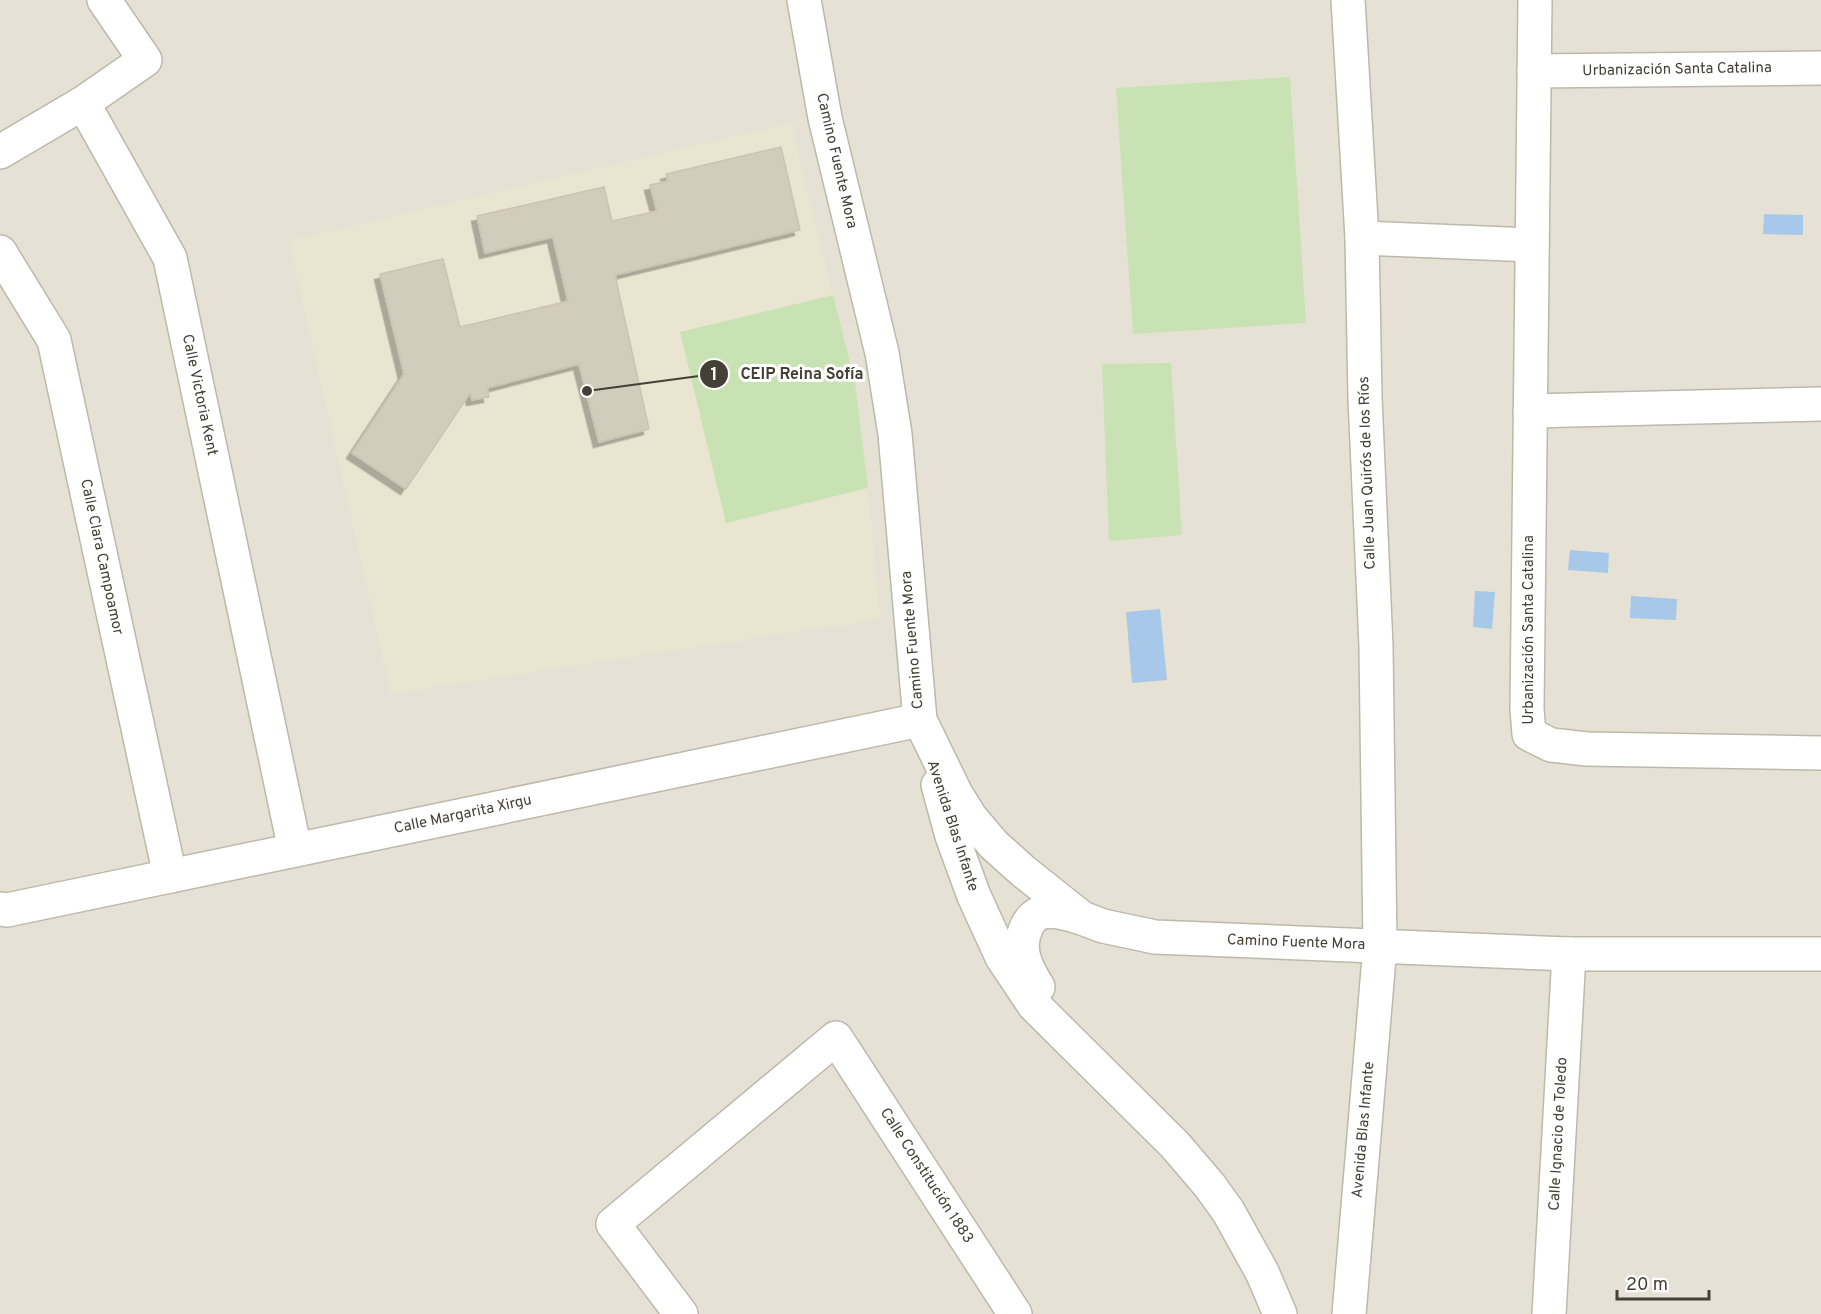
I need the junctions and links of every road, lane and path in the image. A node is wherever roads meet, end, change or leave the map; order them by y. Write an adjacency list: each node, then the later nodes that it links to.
1 (104, 0): 7 (street)
2 (804, 0): 14 (street, Camino Fuente Mora)
3 (1348, 0): 9 (street, Calle Juan Quirós de los Ríos)
4 (1535, 0): 6 (street, Urbanización Santa Catalina)
5 (1821, 68): 6 (street, Urbanización Santa Catalina)
6 (1534, 71): 10 (street, Urbanización Santa Catalina)
7 (83, 103): 8 (street); 16 (street, Calle Victoria Kent)
8 (0, 152)
9 (1362, 238): 10 (street); 22 (street, Calle Juan Quirós de los Ríos)
10 (1532, 245): 13 (street, Urbanización Santa Catalina)
11 (0, 252): 18 (street, Calle Clara Campoamor)
12 (1821, 404): 13 (street)
13 (1530, 411): 15 (street, Urbanización Santa Catalina)
14 (920, 720): 16 (street, Calle Margarita Xirgu); 17 (street, Camino Fuente Mora); 25 (street, Avenida Blas Infante)
15 (1821, 753)
16 (295, 850): 18 (street, Calle Margarita Xirgu)
17 (1007, 857): 20 (street, Camino Fuente Mora); 21 (street, Avenida Blas Infante)
18 (170, 876): 19 (street, Calle Margarita Xirgu)
19 (4, 909)
20 (1082, 918): 21 (street); 22 (street, Camino Fuente Mora)
21 (1028, 922): 25 (street, Avenida Blas Infante)
22 (1380, 946): 23 (street, Camino Fuente Mora); 29 (street, Avenida Blas Infante)
23 (1569, 954): 24 (street, Camino Fuente Mora); 30 (street, Calle Ignacio de Toledo)
24 (1821, 954)
25 (1073, 1046): 28 (street, Avenida Blas Infante)
26 (681, 1314): 27 (street, Calle Constitución 1883)
27 (1015, 1314)
28 (1280, 1314)
29 (1349, 1314)
30 (1549, 1314)

